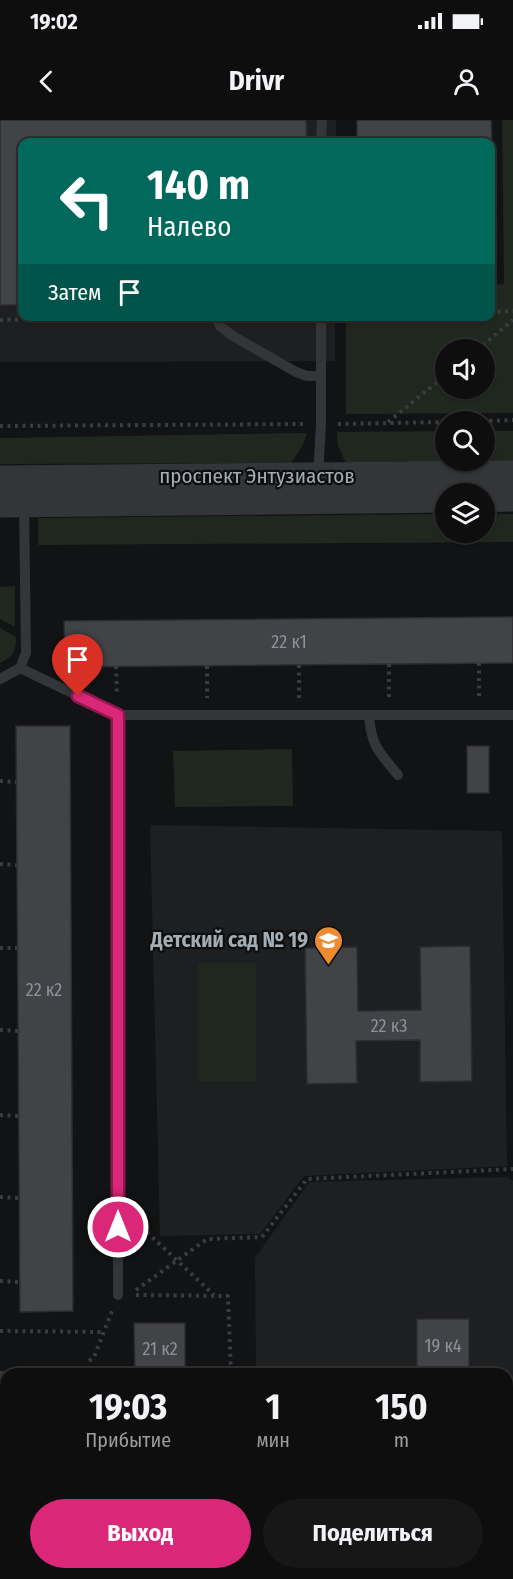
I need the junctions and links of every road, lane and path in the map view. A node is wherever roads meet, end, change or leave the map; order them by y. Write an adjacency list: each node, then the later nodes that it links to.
1 (322, 120): 2 (lane)
2 (321, 138)
3 (513, 311): 4 (path)
4 (495, 312)
5 (0, 320): 6 (path)
6 (18, 320)
7 (513, 320): 10 (path)
8 (218, 321): 11 (lane)
9 (321, 321): 11 (lane)
10 (490, 339)
11 (320, 376): 21 (lane)
12 (435, 384): 16 (path)
13 (513, 420): 14 (path)
14 (495, 421)
15 (435, 422): 16 (path)
16 (387, 423): 18 (path)
17 (307, 424): 19 (path)
18 (337, 424)
19 (0, 426)
20 (513, 474): 21 (street, проспект Энтузиастов)
21 (318, 488): 22 (street, проспект Энтузиастов); 23 (street, проспект Энтузиастов)
22 (16, 491): 31 (lane)
23 (435, 498)
24 (513, 498): 25 (street)
25 (495, 499)
26 (479, 663): 38 (path)
27 (299, 664): 35 (path)
28 (388, 664): 37 (path)
29 (116, 666): 33 (path)
30 (207, 666): 34 (path)
31 (20, 668): 32 (lane); 33 (lane)
32 (0, 679)
33 (118, 715): 34 (lane); 54 (lane)
34 (208, 715): 35 (lane)
35 (300, 715): 36 (lane)
36 (369, 715): 37 (lane); 40 (lane)
37 (390, 715): 38 (lane)
38 (479, 715): 39 (lane)
39 (513, 716)
40 (398, 775)
41 (0, 781): 42 (path)
42 (16, 782)
43 (0, 864): 44 (path)
44 (16, 865)
45 (0, 948): 46 (path)
46 (17, 948)
47 (0, 1030): 48 (path)
48 (18, 1031)
49 (0, 1115): 50 (path)
50 (18, 1116)
51 (513, 1169): 55 (path)
52 (0, 1197): 53 (path)
53 (19, 1198)
54 (118, 1204): 55 (path); 58 (lane)
55 (177, 1260): 59 (path); 59 (path)
56 (0, 1281): 57 (path)
57 (19, 1282)
58 (118, 1295): 61 (path)
59 (214, 1296): 63 (path)
60 (0, 1331): 61 (path)
61 (103, 1332): 62 (path)
62 (83, 1368)
63 (231, 1368)

